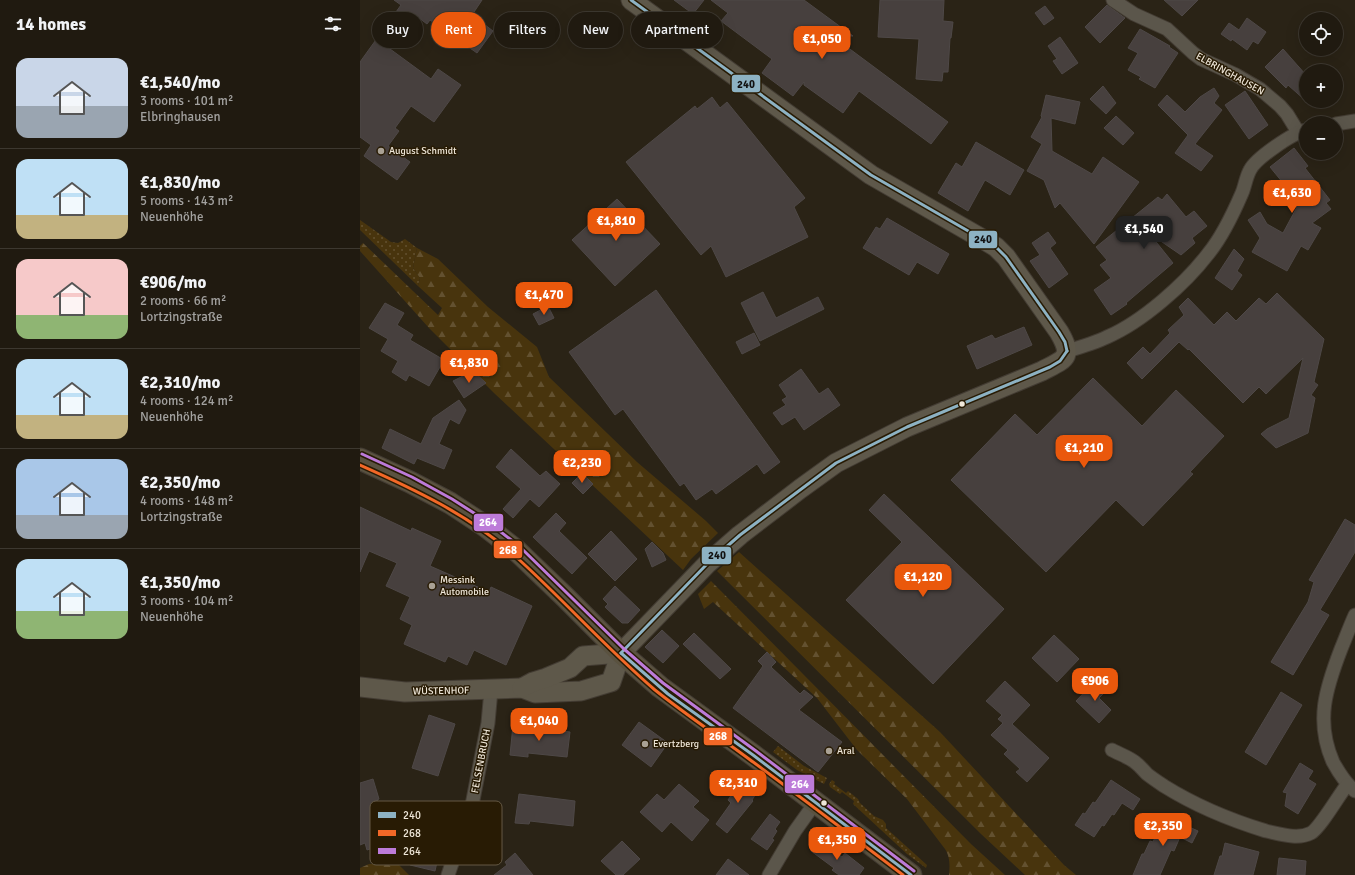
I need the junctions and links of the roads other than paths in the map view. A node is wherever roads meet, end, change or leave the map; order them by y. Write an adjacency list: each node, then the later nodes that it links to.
1 (631, 0): 7 (street)
2 (1113, 0): 5 (street, ELBRINGHAUSEN)
3 (1355, 121): 4 (street)
4 (1343, 123)
5 (1299, 128)
6 (1299, 132): 7 (street, ELBRINGHAUSEN)
7 (1067, 352): 10 (street, ELBRINGHAUSEN)
8 (360, 458): 10 (main road)
9 (1355, 615): 15 (street)
10 (620, 653): 12 (street, WÜSTENHOF); 12 (street, WÜSTENHOF); 17 (main road)
11 (360, 687): 13 (street, WÜSTENHOF)
12 (522, 688): 13 (street, WÜSTENHOF)
13 (491, 690): 16 (street, FELSENBRUCH)
14 (1112, 750): 15 (street)
15 (1351, 788)
16 (473, 801)
17 (815, 803): 20 (street); 21 (main road)
18 (451, 865): 19 (street, FELSENBRUCH)
19 (448, 875)
20 (769, 875)
21 (911, 875)

